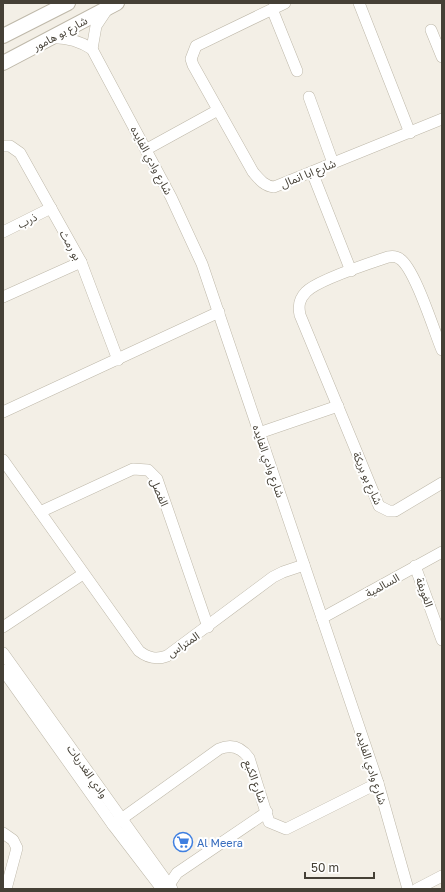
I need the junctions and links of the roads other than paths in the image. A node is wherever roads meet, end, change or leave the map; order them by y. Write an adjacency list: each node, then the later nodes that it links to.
1 (68, 3): 7 (street, شارع بو هامور)
2 (285, 3): 5 (street, شارع ابا انمال)
3 (359, 3): 16 (street)
4 (113, 5): 8 (street, شارع بو هامور); 9 (street)
5 (272, 9): 12 (street); 14 (street, شارع ابا انمال)
6 (431, 30): 10 (street)
7 (3, 36)
8 (49, 38): 9 (street); 11 (street, شارع بو هامور)
9 (92, 49): 18 (street, شارع وادي الفايده)
10 (442, 57)
11 (3, 63)
12 (297, 71)
13 (309, 97): 19 (street)
14 (218, 110): 18 (street); 20 (street, شارع ابا انمال)
15 (442, 119): 16 (street, شارع ابا انمال)
16 (410, 133): 19 (street, شارع ابا انمال)
17 (3, 146): 21 (street, بو رمث)
18 (147, 149): 26 (street, شارع وادي الفايده)
19 (334, 163): 20 (street, شارع ابا انمال)
20 (312, 172): 24 (street)
21 (51, 208): 22 (street, ذرب); 23 (street, بو رمث)
22 (3, 232)
23 (81, 262): 25 (street); 28 (street, بو رمث)
24 (351, 270): 27 (street, شارع بو بريكة); 29 (street, شارع بو بريكة)
25 (3, 297)
26 (219, 312): 28 (street); 31 (street, شارع وادي الفايده)
27 (442, 350)
28 (118, 360): 30 (street)
29 (338, 406): 31 (street); 33 (street, شارع بو بريكة)
30 (3, 412)
31 (259, 433): 36 (street, شارع وادي الفايده)
32 (3, 460): 34 (street, المتراس)
33 (442, 483)
34 (40, 512): 38 (street, المتراس); 41 (street, الفصل)
35 (442, 552): 37 (street, السالمية)
36 (304, 564): 39 (street, شارع وادي الفايده); 41 (street, المتراس)
37 (415, 566): 39 (street, السالمية); 42 (street, الغويفة)
38 (83, 574): 40 (street); 41 (street, المتراس)
39 (322, 618): 45 (street, شارع وادي الفايده)
40 (3, 627)
41 (208, 627)
42 (442, 640)
43 (3, 654): 47 (street, وادي الغدريات)
44 (3, 670): 47 (street, وادي الغدريات)
45 (378, 783): 46 (street, شارع الكبع); 52 (street, شارع وادي الفايده)
46 (267, 812): 47 (street, شارع الكبع); 50 (street)
47 (117, 822): 50 (street, وادي الغدريات)
48 (3, 833): 51 (street)
49 (442, 876): 53 (street)
50 (163, 886)
51 (6, 889)
52 (408, 889)
53 (417, 889)

